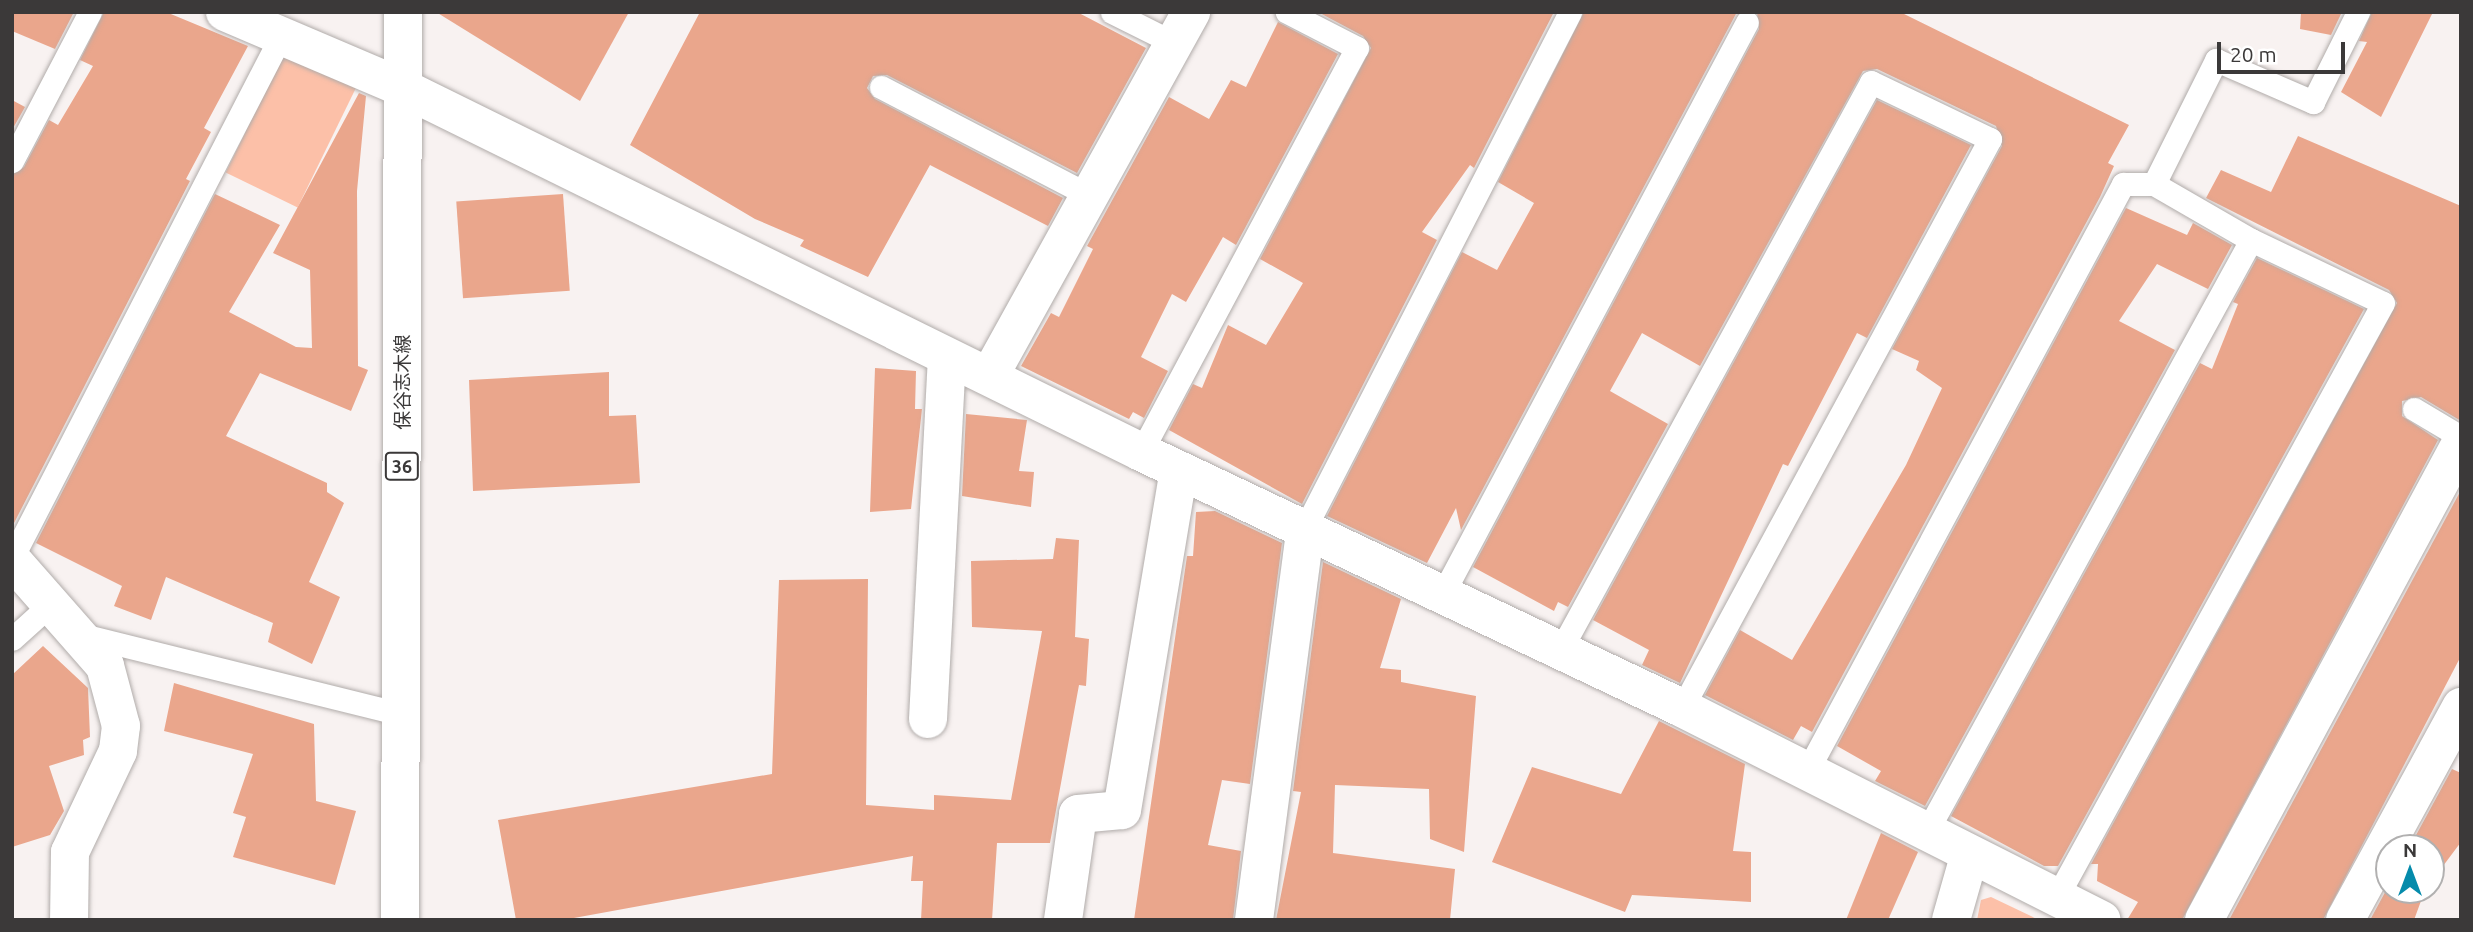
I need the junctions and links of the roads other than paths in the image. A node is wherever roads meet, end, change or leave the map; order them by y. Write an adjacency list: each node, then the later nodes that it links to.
1 (90, 12): 13 (lane)
2 (225, 12): 10 (street)
3 (403, 12): 12 (street, 保谷志木線 / 36)
4 (1112, 12): 9 (lane)
5 (1287, 12): 22 (lane)
6 (1570, 12): 24 (lane)
7 (2358, 12): 14 (lane)
8 (1747, 22): 26 (lane)
9 (1182, 28): 15 (street)
10 (281, 36): 12 (street); 25 (lane)
11 (881, 87): 15 (lane)
12 (403, 88): 17 (street); 33 (street, 保谷志木線 / 36)
13 (12, 161)
14 (2154, 184): 16 (lane); 35 (lane)
15 (1090, 196): 18 (street)
16 (2250, 240): 36 (lane); 38 (lane)
17 (947, 357): 18 (street); 34 (street)
18 (990, 375): 22 (street)
19 (2414, 409): 20 (lane)
20 (2461, 438)
21 (2461, 443): 45 (street)
22 (1141, 452): 23 (street)
23 (1179, 471): 24 (street); 41 (street)
24 (1306, 526): 26 (street); 42 (street)
25 (12, 559): 27 (street)
26 (1441, 597): 30 (street)
27 (54, 601): 28 (street); 29 (lane)
28 (82, 635): 33 (lane); 39 (street)
29 (12, 639)
30 (1560, 649): 32 (street); 32 (lane)
31 (2461, 707): 46 (street)
32 (1682, 708): 35 (street)
33 (401, 714): 40 (street, 保谷志木線 / 36)
34 (929, 719)
35 (1806, 773): 36 (street)
36 (1927, 831): 37 (street)
37 (1969, 858): 38 (street); 43 (street)
38 (2055, 900): 44 (street)
39 (69, 920)
40 (400, 920)
41 (1063, 920)
42 (1254, 920)
43 (1951, 920)
44 (2102, 920)
45 (2204, 920)
46 (2345, 920)

